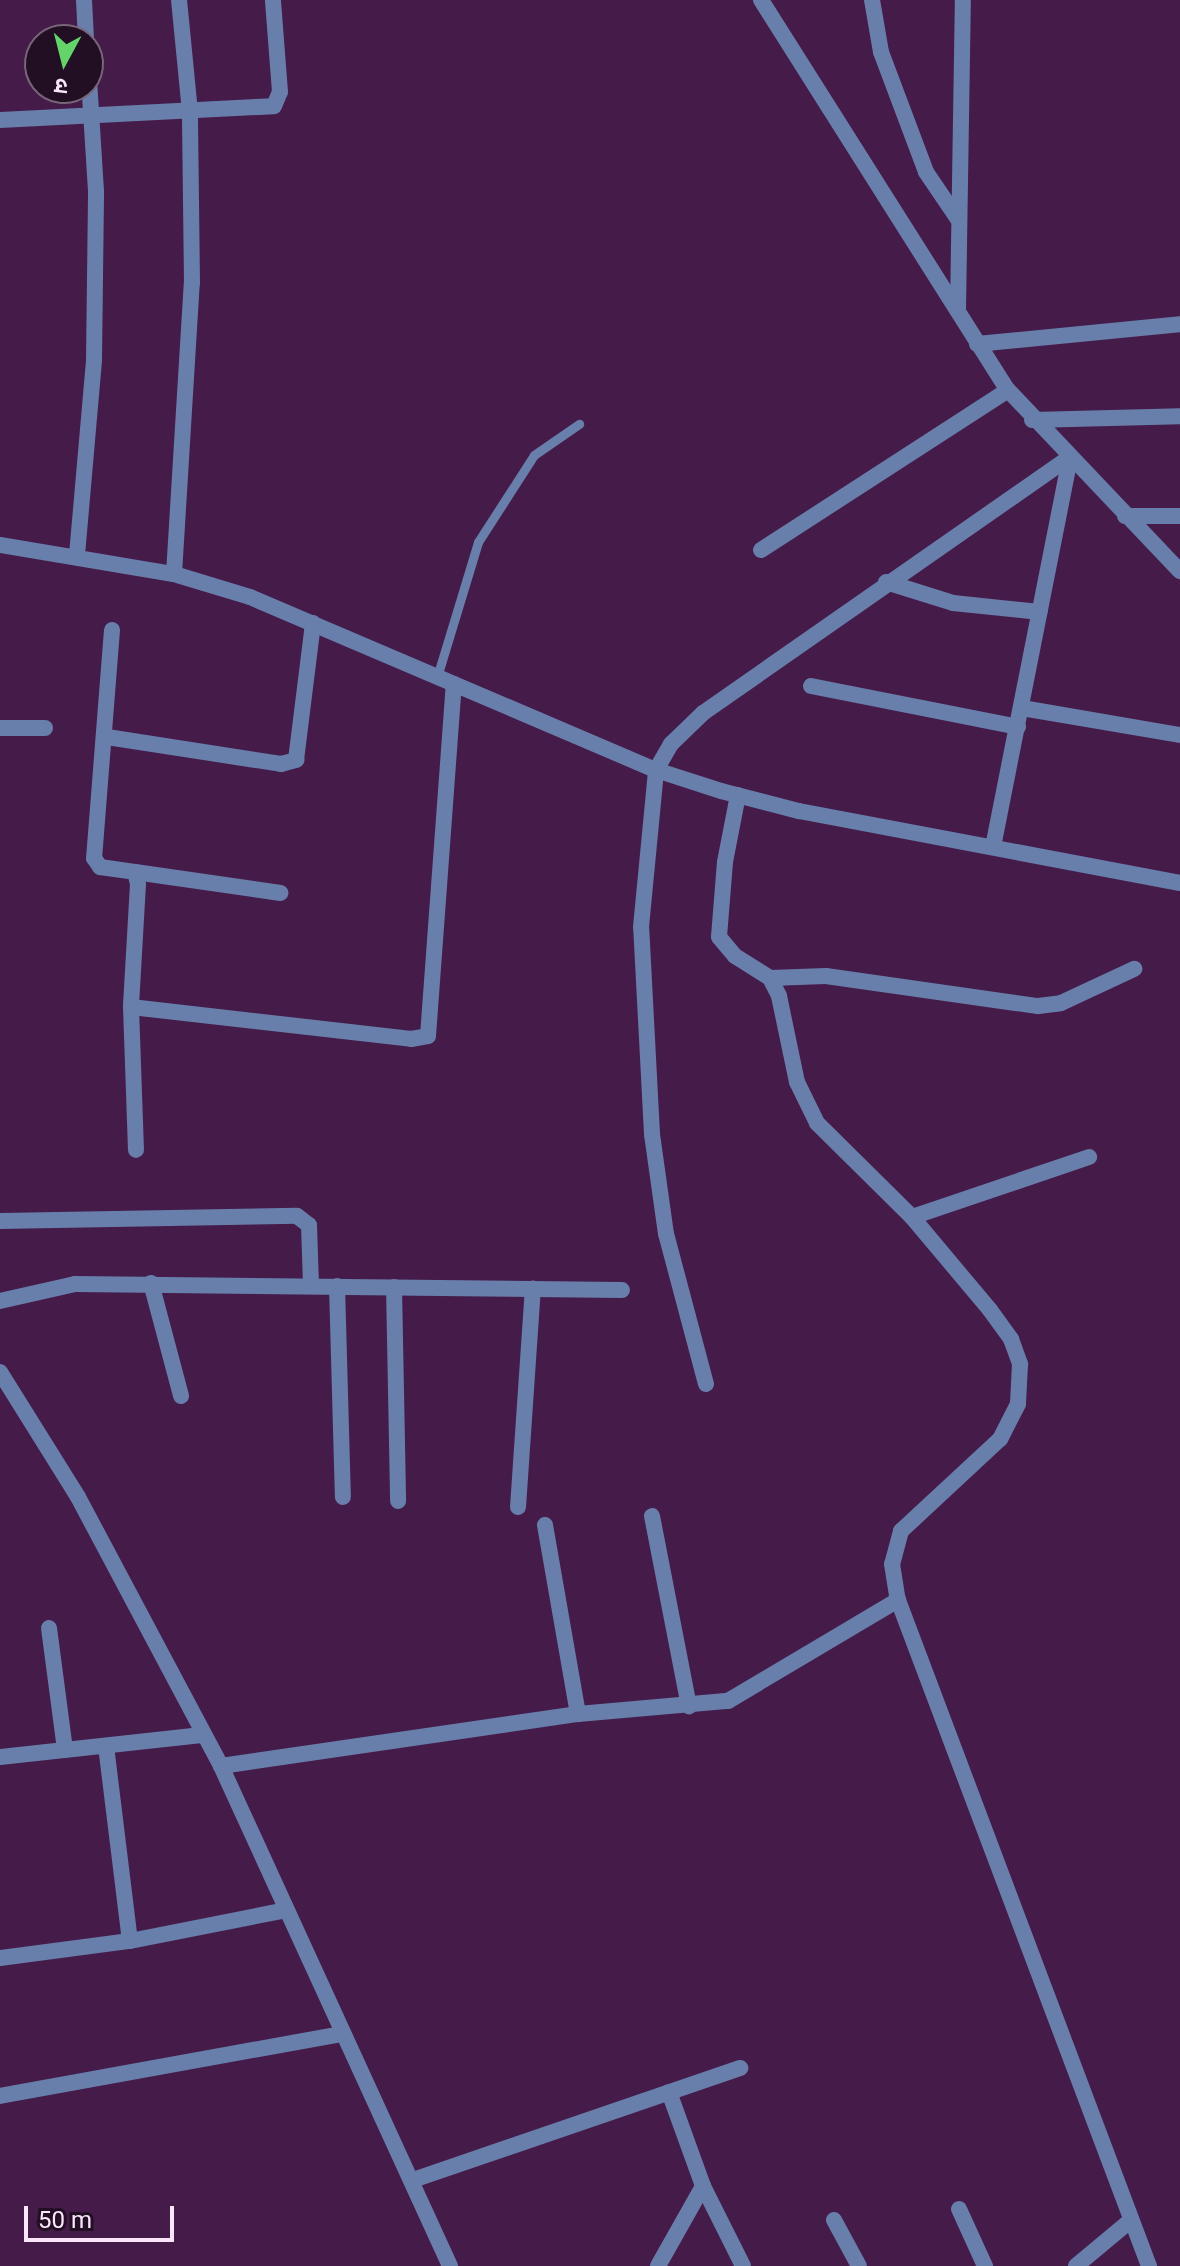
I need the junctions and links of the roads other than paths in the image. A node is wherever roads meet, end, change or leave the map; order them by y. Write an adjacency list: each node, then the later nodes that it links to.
1 (84, 0): 7 (street)
2 (179, 0): 9 (street)
3 (273, 0): 9 (street)
4 (761, 0): 13 (street)
5 (872, 0): 12 (street)
6 (963, 0): 12 (street)
7 (85, 24)
8 (91, 104): 10 (street)
9 (190, 112): 10 (street); 27 (street)
10 (92, 117): 11 (street); 25 (street)
11 (0, 120)
12 (958, 219): 13 (street)
13 (958, 312): 15 (street)
14 (1180, 324): 15 (street)
15 (977, 344): 16 (street)
16 (1008, 390): 18 (street); 24 (street)
17 (1180, 416): 18 (street)
18 (1032, 420): 20 (street)
19 (579, 424): 32 (lane)
20 (1070, 457): 21 (street); 28 (street); 29 (street)
21 (1125, 516): 22 (street); 26 (street)
22 (1180, 516)
23 (0, 545): 25 (street)
24 (761, 550)
25 (77, 555): 27 (street)
26 (1180, 571)
27 (174, 574): 30 (street)
28 (886, 582): 29 (street); 41 (street)
29 (1040, 612): 35 (street)
30 (313, 623): 32 (street); 40 (street)
31 (112, 630): 40 (street)
32 (437, 677): 33 (street)
33 (454, 684): 41 (street); 49 (street)
34 (811, 686): 36 (street)
35 (1022, 708): 36 (street); 39 (street)
36 (1018, 727): 43 (street)
37 (0, 728): 38 (street)
38 (45, 728)
39 (1180, 735)
40 (107, 737): 44 (street)
41 (656, 770): 42 (street); 62 (street)
42 (738, 795): 43 (street); 48 (street)
43 (993, 847): 45 (street)
44 (135, 872): 46 (street); 49 (street)
45 (1180, 883)
46 (280, 893)
47 (1134, 969): 48 (street)
48 (770, 978): 52 (street)
49 (131, 1007): 50 (street)
50 (136, 1150)
51 (1089, 1157): 52 (street)
52 (912, 1217): 69 (street)
53 (0, 1221): 55 (street)
54 (151, 1283): 55 (street); 60 (street); 63 (street)
55 (311, 1286): 56 (street)
56 (337, 1286): 57 (street); 64 (street)
57 (394, 1287): 58 (street); 65 (street)
58 (533, 1289): 59 (street); 66 (street)
59 (622, 1290)
60 (0, 1301)
61 (0, 1372): 73 (street)
62 (706, 1384)
63 (181, 1396)
64 (343, 1497)
65 (398, 1501)
66 (518, 1507)
67 (652, 1516): 71 (street)
68 (545, 1525): 72 (street)
69 (898, 1600): 71 (street); 89 (street)
70 (49, 1628): 75 (street)
71 (689, 1706): 72 (street)
72 (578, 1714): 77 (street)
73 (202, 1735): 74 (street); 77 (street)
74 (106, 1746): 75 (street); 79 (street)
75 (65, 1750): 76 (street)
76 (0, 1757)
77 (221, 1766): 78 (street)
78 (286, 1910): 79 (street); 81 (street)
79 (130, 1941): 80 (street)
80 (0, 1958)
81 (342, 2034): 84 (street); 85 (street)
82 (740, 2068): 83 (street)
83 (669, 2092): 85 (street); 86 (street)
84 (0, 2096)
85 (413, 2180): 90 (street)
86 (703, 2186): 91 (street); 92 (street)
87 (959, 2209): 94 (street)
88 (834, 2220): 93 (street)
89 (1131, 2220): 95 (street); 96 (street)
90 (450, 2266)
91 (658, 2266)
92 (743, 2266)
93 (859, 2266)
94 (985, 2266)
95 (1076, 2266)
96 (1149, 2266)

